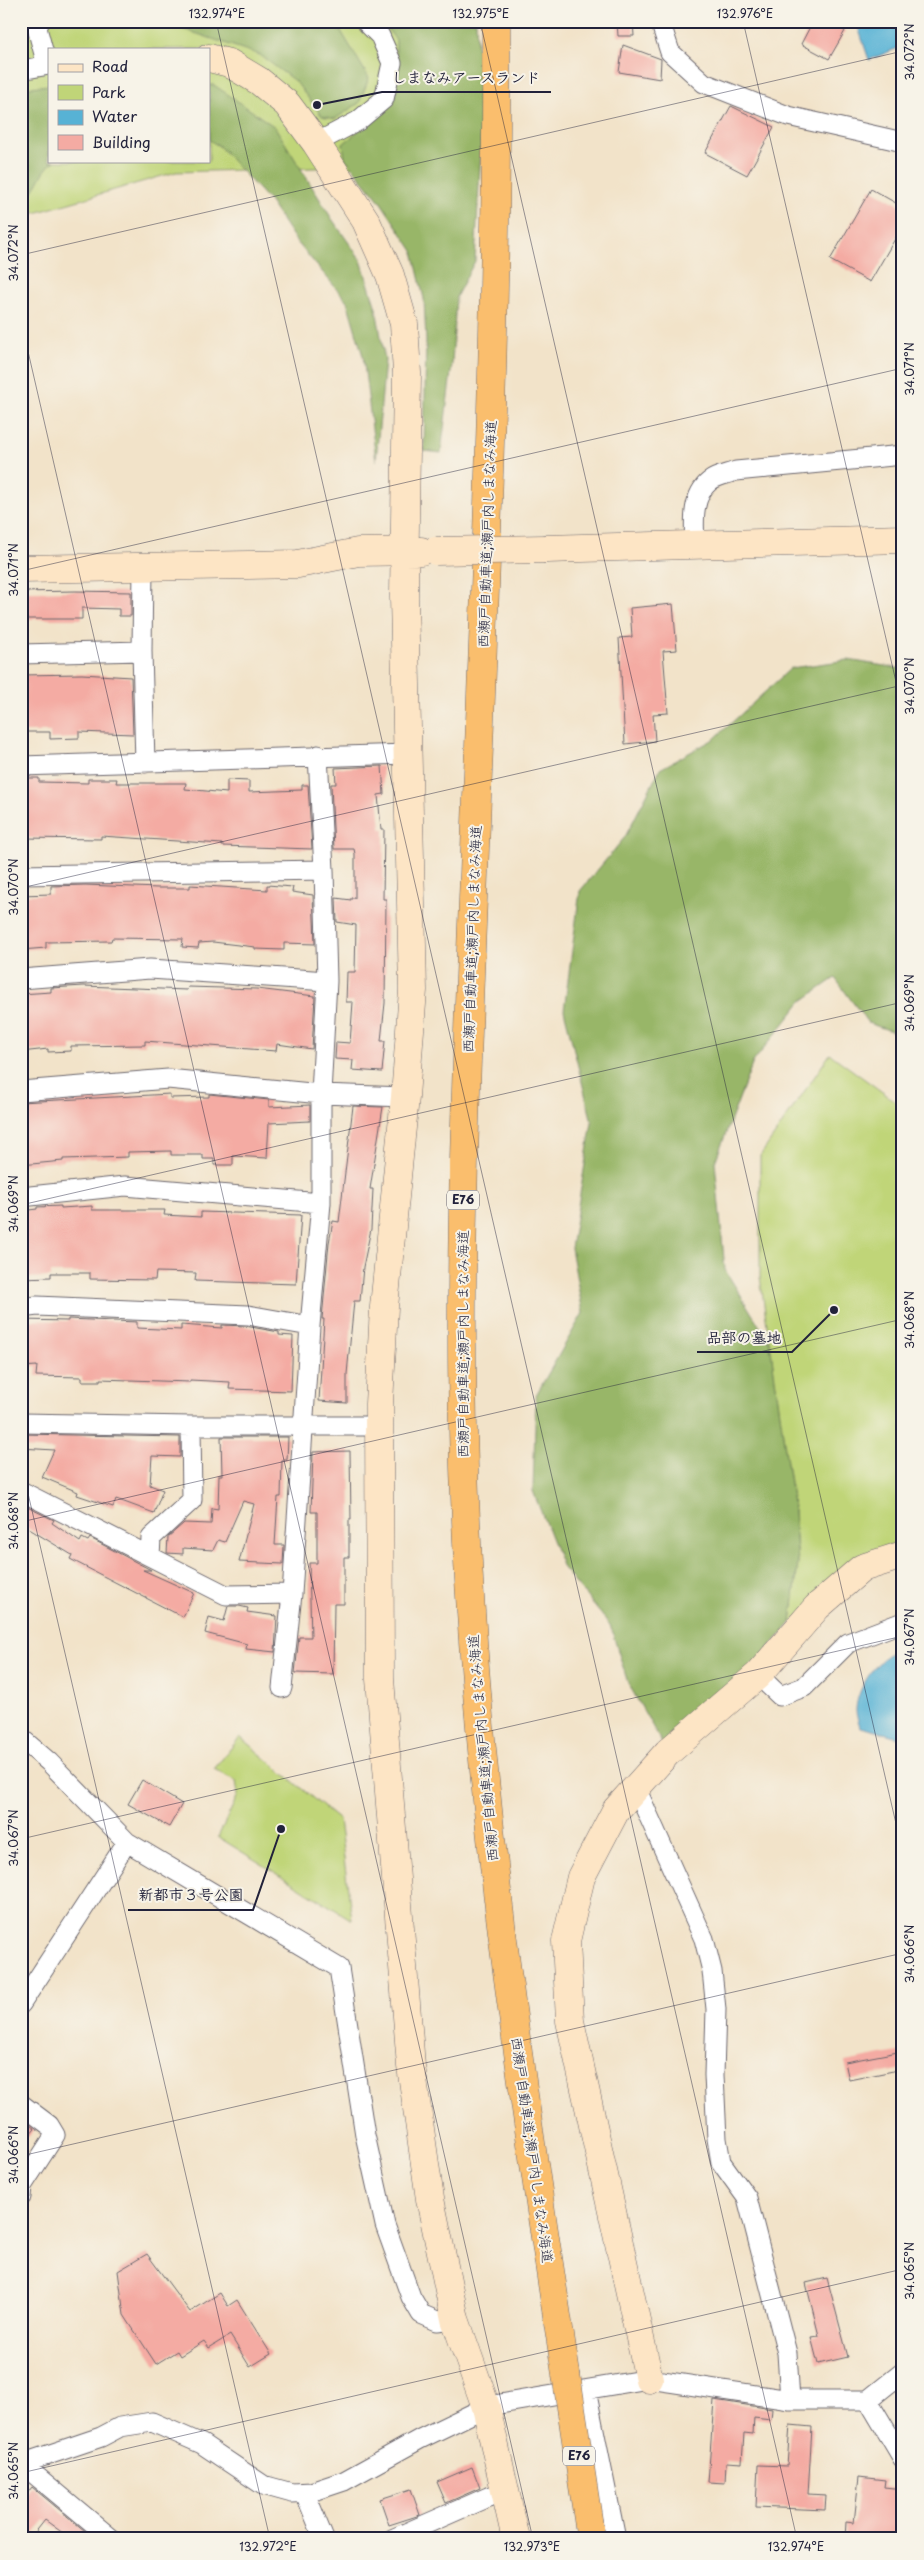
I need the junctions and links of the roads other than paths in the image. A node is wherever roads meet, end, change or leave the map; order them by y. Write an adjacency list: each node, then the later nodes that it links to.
1 (40, 21): 6 (street)
2 (365, 21): 9 (street)
3 (496, 21): 53 (highway, 西瀬戸自動車道;瀬戸内しまなみ海道 / E76)
4 (660, 21): 8 (street)
5 (210, 58): 9 (street)
6 (48, 65): 7 (street)
7 (21, 70)
8 (903, 142)
9 (316, 143): 13 (street)
10 (903, 455): 12 (street)
11 (903, 538): 12 (street)
12 (695, 545): 13 (street, bridge)
13 (404, 552): 14 (street); 18 (street)
14 (143, 568): 15 (street); 16 (street)
15 (21, 569)
16 (142, 651): 17 (street); 20 (street)
17 (21, 654)
18 (407, 754): 19 (street); 28 (street)
19 (318, 755): 20 (street); 22 (street)
20 (145, 763): 21 (street)
21 (21, 766)
22 (324, 870): 23 (street); 25 (street)
23 (21, 875)
24 (21, 979): 25 (street)
25 (327, 981): 27 (street)
26 (21, 1091): 27 (street)
27 (321, 1094): 28 (street); 30 (street)
28 (405, 1097): 35 (street)
29 (21, 1197): 30 (street)
30 (322, 1203): 32 (street)
31 (21, 1308): 32 (street)
32 (310, 1326): 36 (street)
33 (21, 1422): 34 (street)
34 (191, 1426): 36 (street); 39 (street)
35 (380, 1426): 36 (street); 50 (street)
36 (304, 1427): 40 (street)
37 (21, 1491): 39 (street)
38 (903, 1555): 42 (street)
39 (150, 1556): 40 (street)
40 (292, 1594): 43 (street)
41 (903, 1622): 42 (street)
42 (758, 1675): 45 (street)
43 (282, 1688)
44 (21, 1738): 46 (street)
45 (636, 1788): 52 (street); 54 (street)
46 (127, 1842): 47 (street); 50 (street)
47 (21, 2004)
48 (21, 2104): 49 (street)
49 (21, 2197)
50 (455, 2319): 56 (street)
51 (903, 2372): 55 (street)
52 (649, 2379): 53 (street); 54 (street)
53 (576, 2382): 56 (street); 66 (highway, 西瀬戸自動車道;瀬戸内しまなみ海道 / E76, bridge); 67 (street)
54 (790, 2400): 55 (street)
55 (868, 2400): 58 (street)
56 (486, 2408): 60 (street); 61 (street)
57 (21, 2458): 59 (street)
58 (903, 2460)
59 (21, 2464): 61 (street); 62 (street)
60 (507, 2492): 64 (street); 65 (street)
61 (305, 2493): 63 (street)
62 (112, 2539)
63 (324, 2539)
64 (392, 2539)
65 (516, 2539)
66 (591, 2539)
67 (616, 2539)

